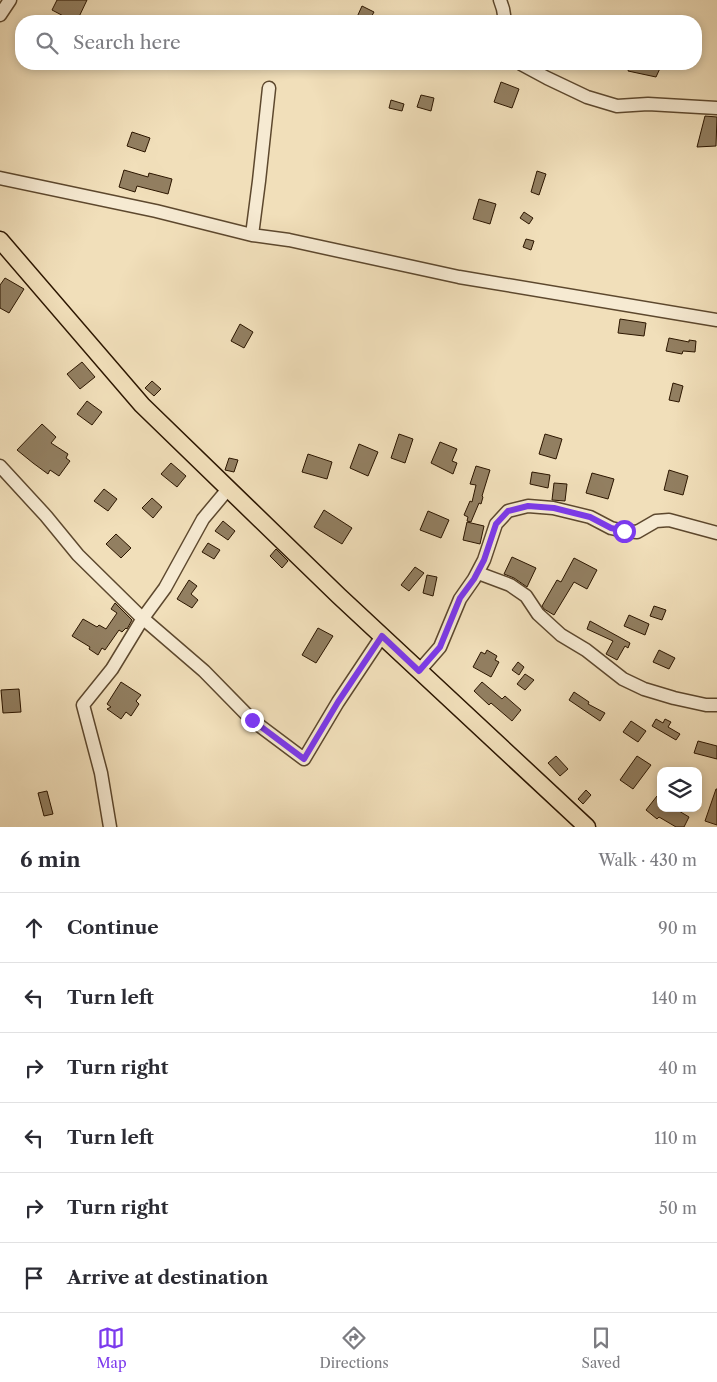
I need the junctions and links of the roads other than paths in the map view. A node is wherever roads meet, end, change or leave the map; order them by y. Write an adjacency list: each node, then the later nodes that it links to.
1 (10, 0): 3 (street)
2 (500, 0): 4 (street)
3 (0, 15)
4 (504, 15)
5 (532, 70): 7 (street)
6 (269, 88): 9 (street)
7 (717, 108)
8 (0, 178): 9 (street)
9 (252, 235): 11 (street)
10 (0, 240): 13 (main road)
11 (717, 320)
12 (0, 466): 16 (street)
13 (228, 488): 16 (street); 17 (main road)
14 (717, 533): 15 (street)
15 (478, 573): 18 (street); 19 (street)
16 (143, 618): 17 (street); 20 (street)
17 (382, 636): 18 (main road)
18 (419, 671): 21 (main road)
19 (717, 705)
20 (110, 827)
21 (587, 827)

